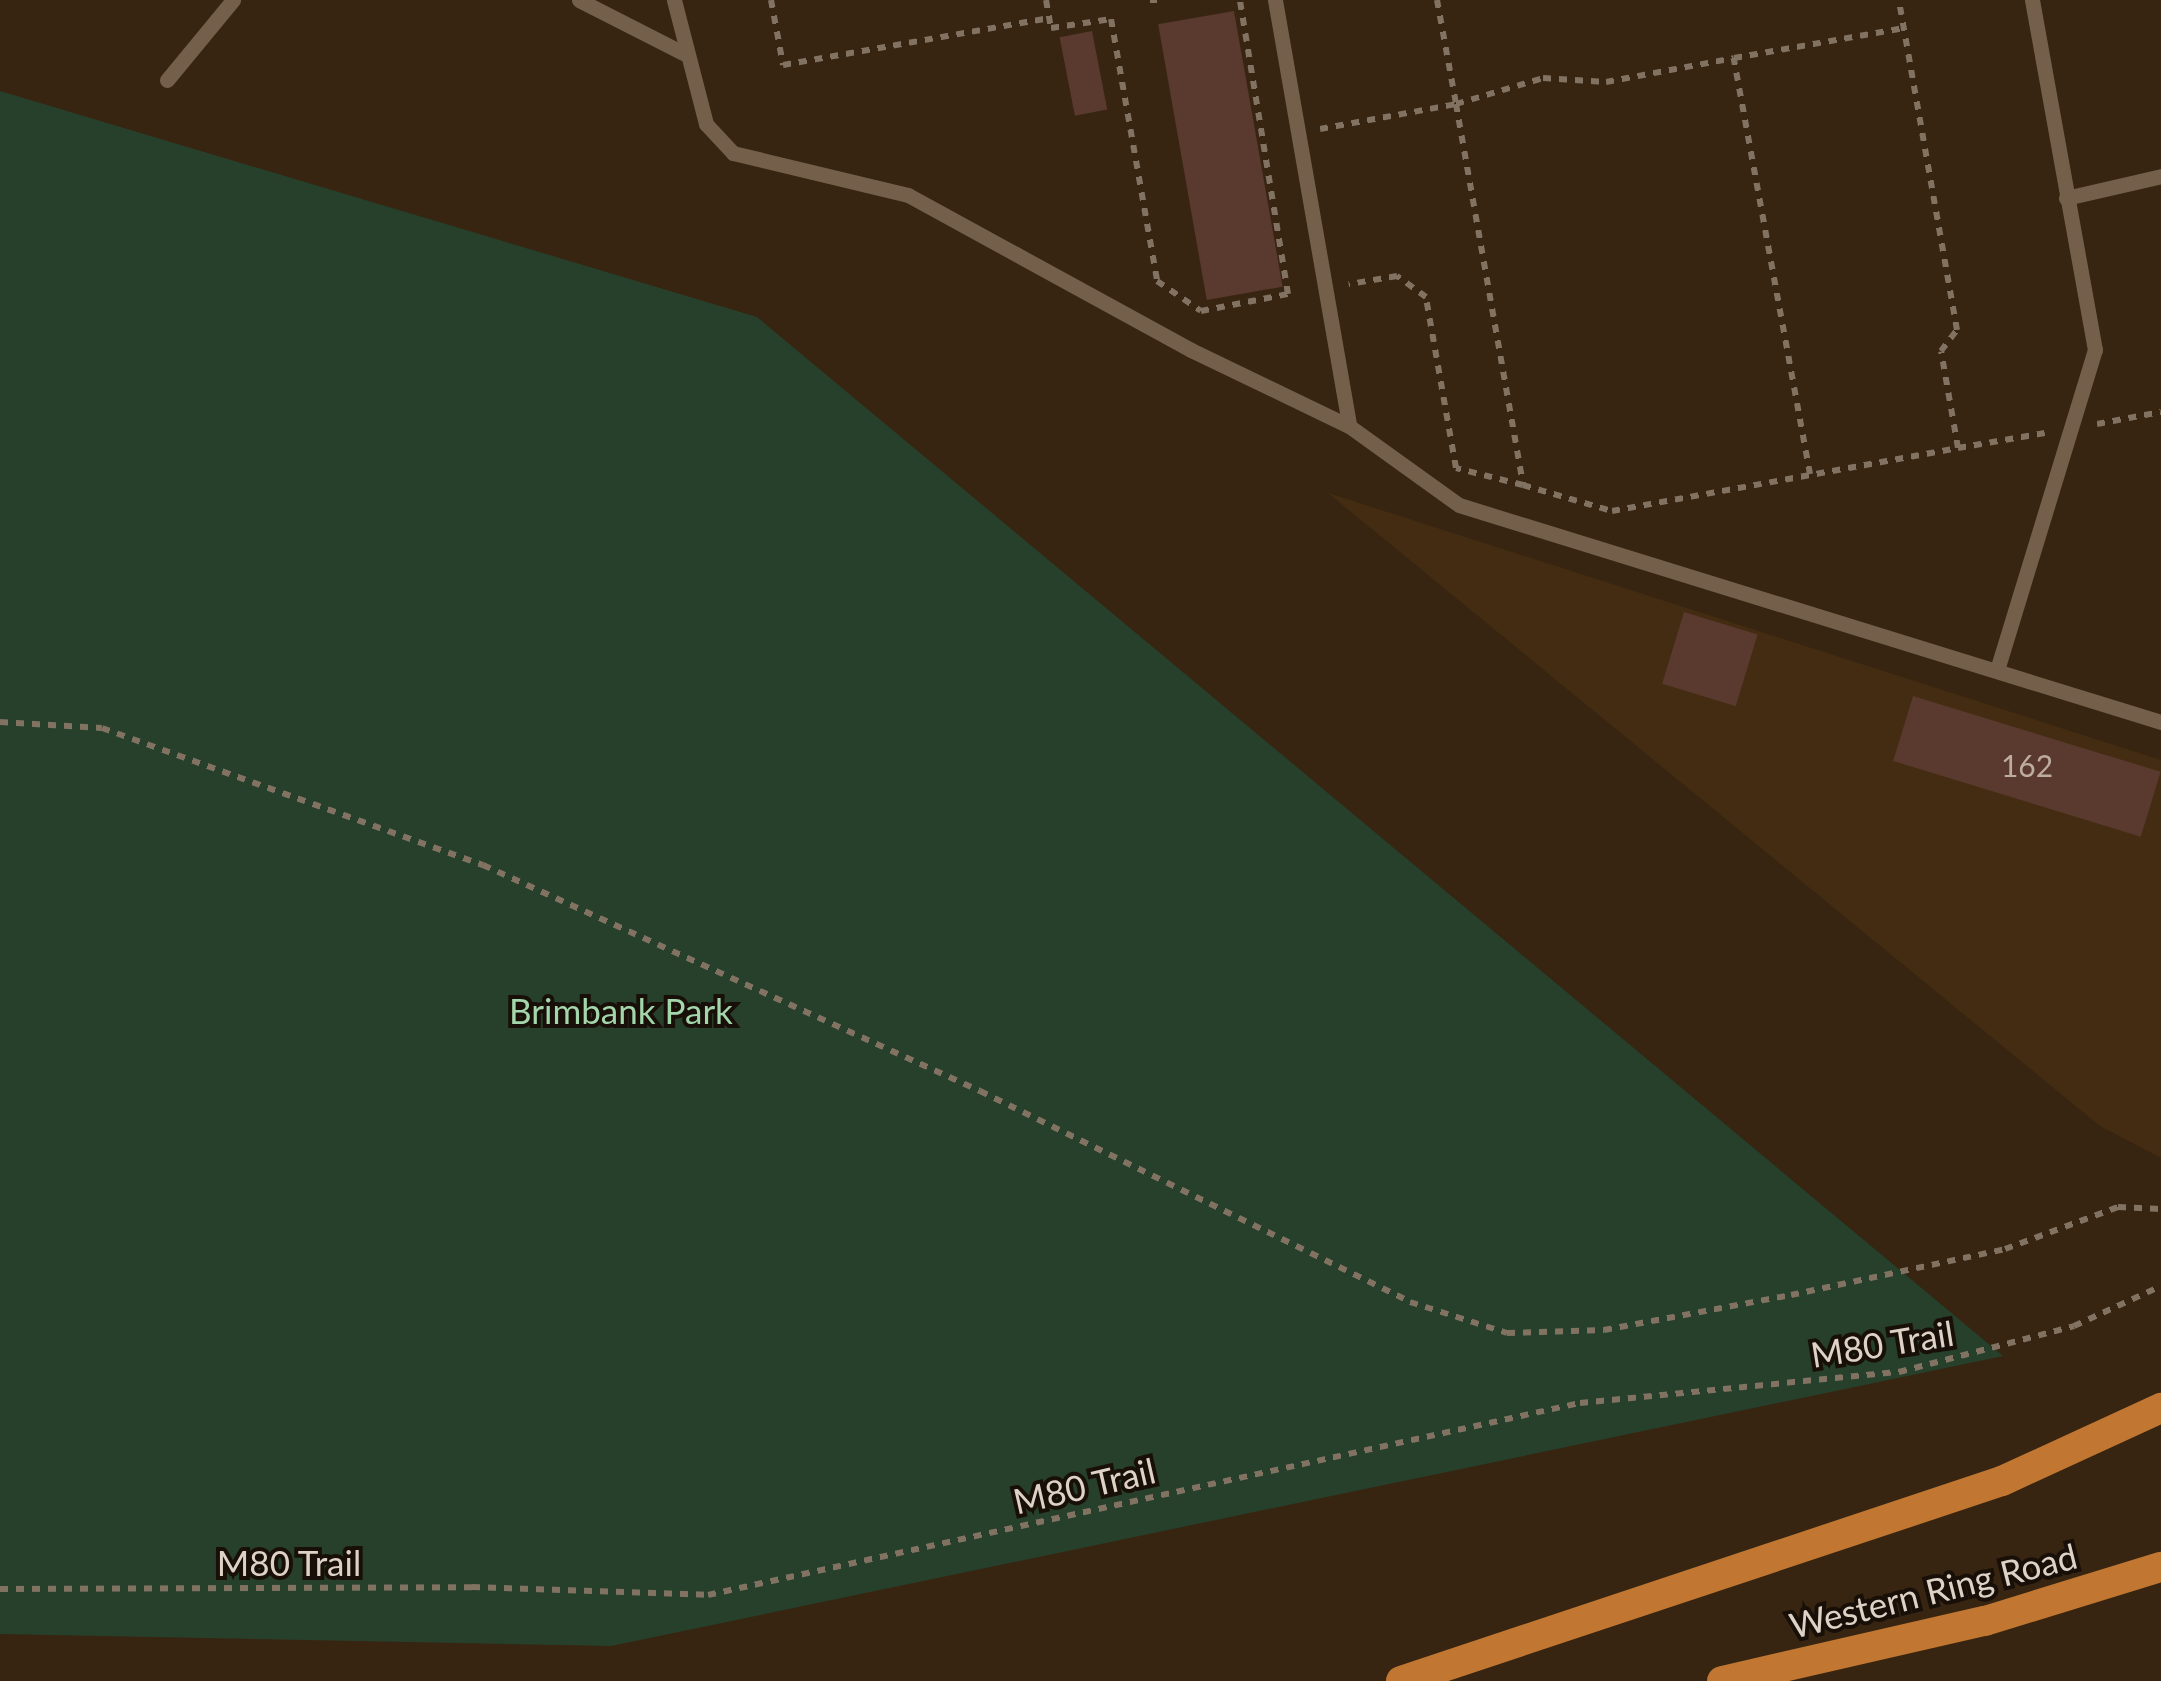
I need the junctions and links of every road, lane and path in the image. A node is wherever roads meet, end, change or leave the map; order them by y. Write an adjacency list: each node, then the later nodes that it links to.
1 (233, 0): 15 (lane)
2 (579, 0): 13 (lane)
3 (674, 0): 13 (lane)
4 (771, 0): 11 (path)
5 (1046, 0): 11 (path)
6 (1240, 0): 18 (path)
7 (1275, 0): 17 (lane)
8 (1438, 0): 16 (path)
9 (1899, 0): 12 (path)
10 (2032, 0): 20 (lane)
11 (1050, 18): 22 (path)
12 (1904, 28): 14 (path); 24 (path)
13 (683, 53): 23 (lane)
14 (1734, 58): 16 (path); 24 (path)
15 (167, 80)
16 (1456, 104): 17 (path); 25 (path)
17 (1298, 133): 18 (path); 21 (lane)
18 (1263, 140): 22 (path)
19 (2161, 176): 20 (lane)
20 (2066, 198): 26 (lane)
21 (1325, 288): 22 (path); 23 (lane); 25 (path)
22 (1288, 294)
23 (1349, 426): 26 (lane)
24 (1810, 474): 25 (path)
25 (1523, 485)
26 (1997, 670): 28 (lane)
27 (0, 722): 29 (path)
28 (2161, 722)
29 (2161, 1209)
30 (2161, 1286): 33 (path, M80 Trail)
31 (2161, 1408): 34 (highway)
32 (2161, 1567): 35 (highway, Western Ring Road)
33 (0, 1589)
34 (1401, 1681)
35 (1722, 1681)

